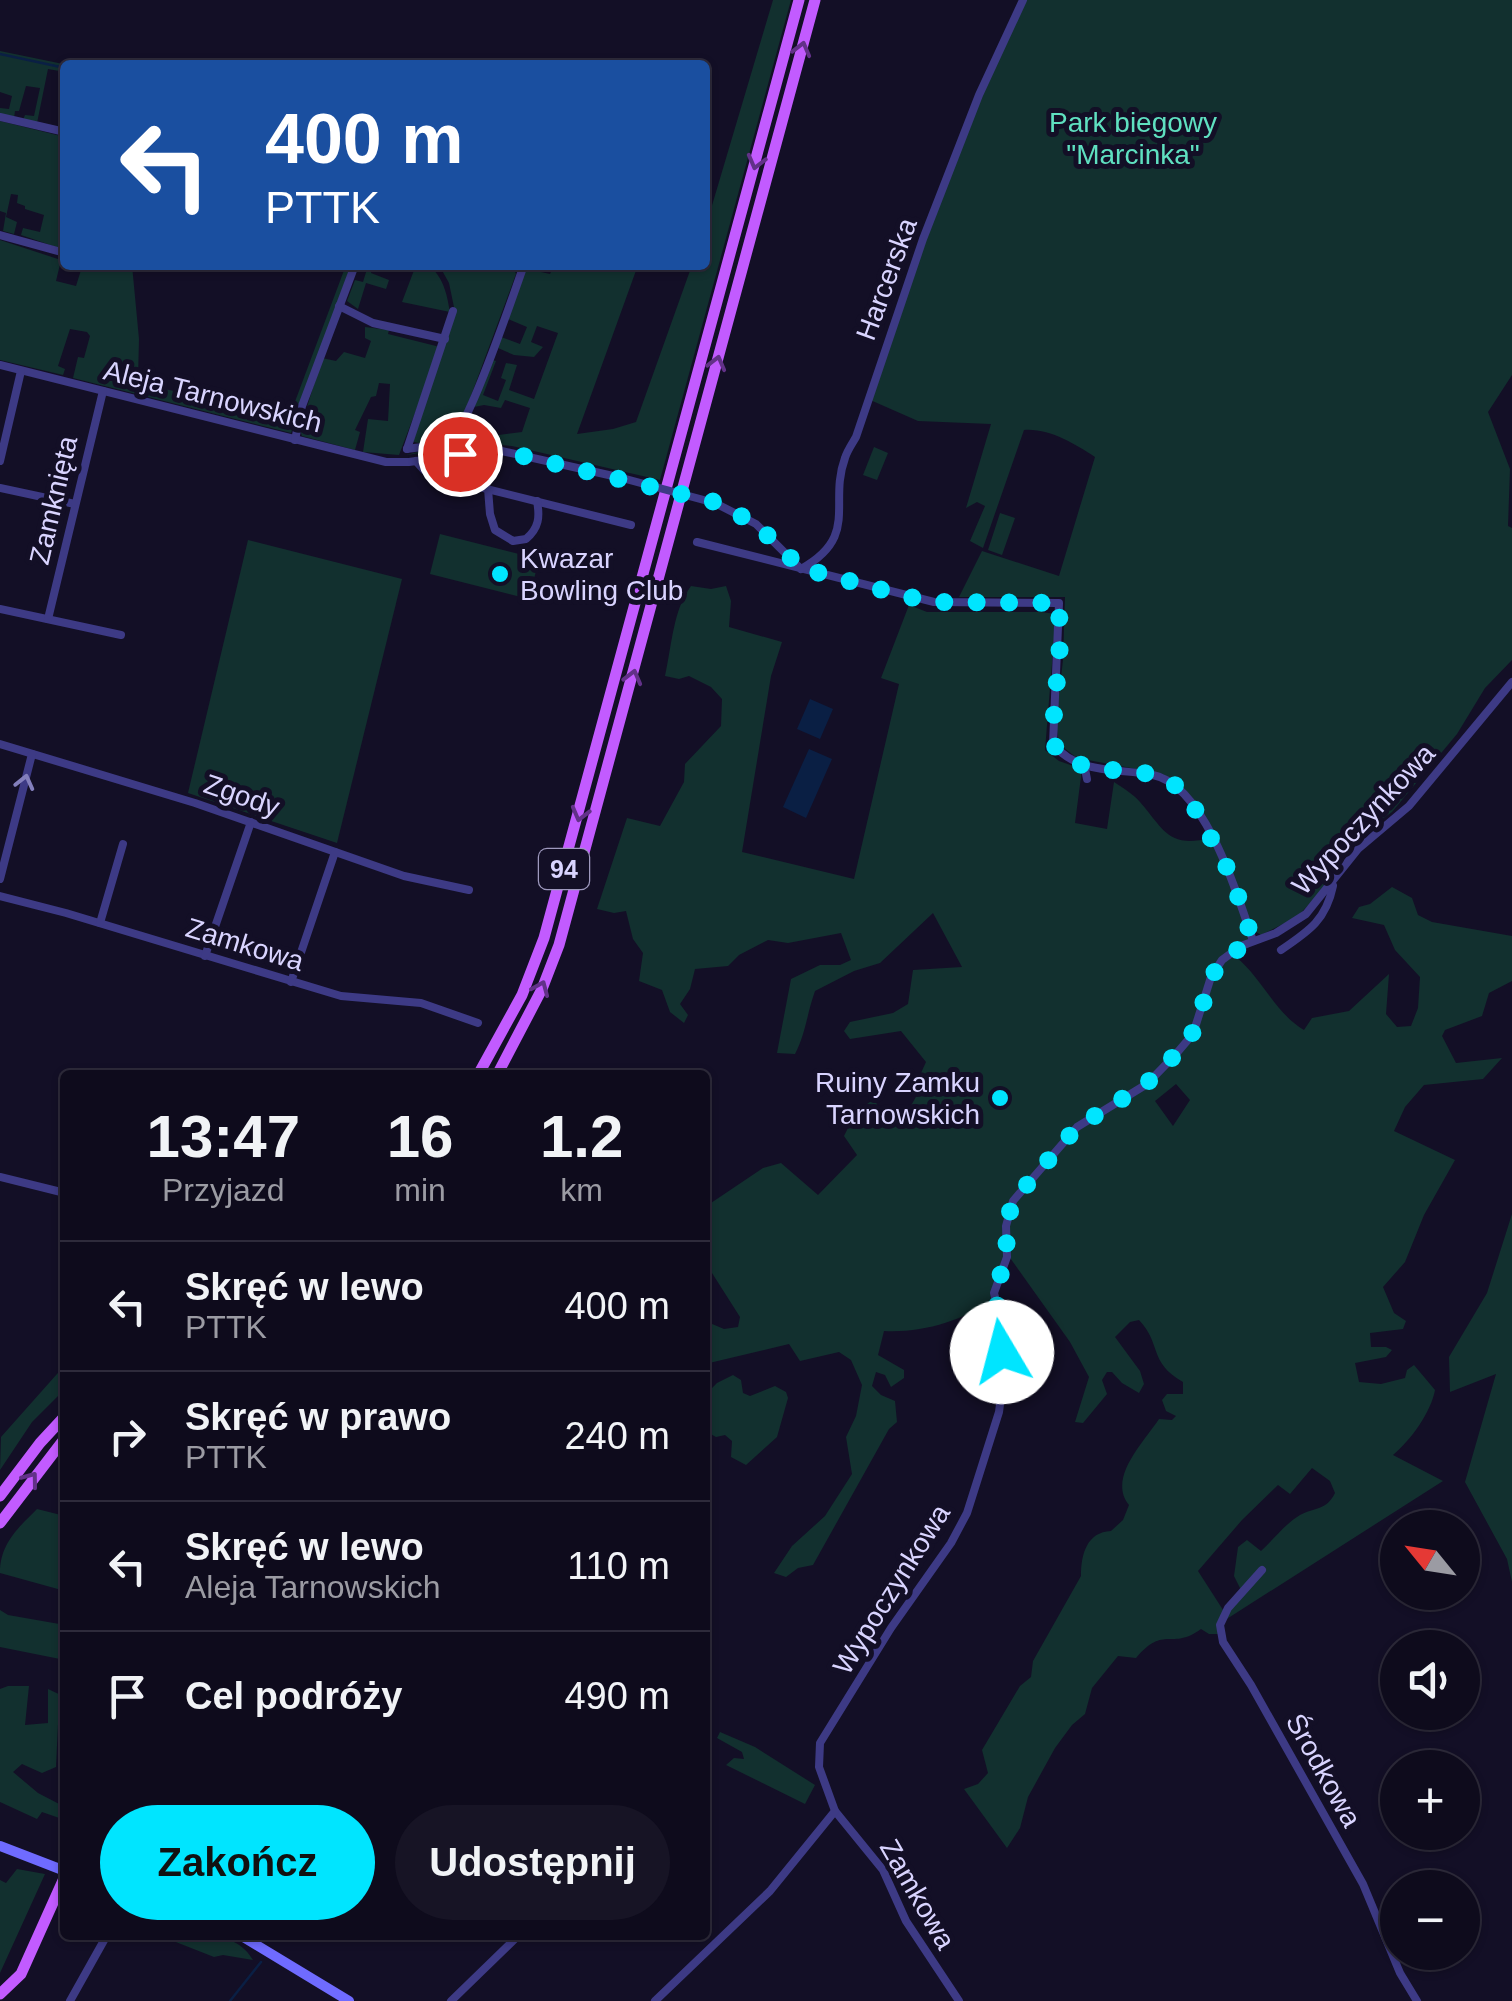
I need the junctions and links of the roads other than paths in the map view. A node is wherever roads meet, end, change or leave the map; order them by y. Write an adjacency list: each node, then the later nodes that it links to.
1 (799, 0): 49 (main road, 94, one-way to 49)
2 (815, 0): 50 (main road, 94, one-way to 2)
3 (1023, 0): 27 (street, Harcerska)
4 (0, 117): 5 (street)
5 (60, 131)
6 (0, 235): 7 (street)
7 (60, 251)
8 (353, 270): 10 (street)
9 (522, 270): 17 (street)
10 (339, 306): 12 (street); 16 (street)
11 (452, 311): 12 (street)
12 (445, 339): 17 (street)
13 (0, 366): 14 (street, Aleja Tarnowskich)
14 (21, 370): 15 (street, Aleja Tarnowskich); 18 (street)
15 (103, 391): 16 (street, Aleja Tarnowskich); 24 (street, Zamknięta)
16 (295, 440): 19 (street, Aleja Tarnowskich)
17 (406, 449): 19 (street)
18 (0, 461)
19 (399, 461): 20 (street, Aleja Tarnowskich)
20 (416, 461): 22 (street, Aleja Tarnowskich); 27 (street, Aleja Tarnowskich, bridge)
21 (0, 488): 24 (street)
22 (488, 489): 23 (street, Aleja Tarnowskich); 23 (street)
23 (536, 501): 25 (street, Aleja Tarnowskich)
24 (75, 504): 29 (street, Zamknięta)
25 (631, 525)
26 (698, 542): 27 (street)
27 (801, 568): 34 (street)
28 (0, 609): 29 (street)
29 (48, 618): 30 (street)
30 (121, 635)
31 (1512, 682): 40 (street, Wypoczynkowa)
32 (0, 744): 33 (street, Zgody)
33 (32, 754): 36 (street, Zgody); 39 (street, one-way to 33)
34 (1084, 764): 35 (street); 44 (street)
35 (1087, 780)
36 (251, 822): 38 (street, Zgody); 46 (street)
37 (123, 844): 43 (street)
38 (334, 852): 41 (street, Zgody); 47 (street)
39 (0, 879)
40 (1334, 881): 44 (street, Wypoczynkowa); 45 (street)
41 (468, 890)
42 (0, 896): 43 (street, Zamkowa)
43 (100, 923): 46 (street, Zamkowa)
44 (1253, 941): 58 (street, Wypoczynkowa)
45 (1281, 950)
46 (204, 956): 47 (street, Zamkowa)
47 (291, 982): 48 (street, Zamkowa)
48 (478, 1023)
49 (481, 1070)
50 (500, 1070)
51 (0, 1176): 52 (street)
52 (60, 1192)
53 (60, 1421): 55 (main road)
54 (60, 1445): 56 (main road, one-way to 54)
55 (0, 1496)
56 (0, 1524)
57 (1262, 1570): 71 (street, Środkowa)
58 (835, 1811): 69 (street); 70 (street, Zamkowa)
59 (0, 1846): 60 (main road)
60 (60, 1872)
61 (60, 1885): 65 (main road)
62 (103, 1940): 66 (street)
63 (248, 1940): 67 (main road)
64 (513, 1940): 68 (street)
65 (0, 1994)
66 (70, 2001)
67 (349, 2001)
68 (450, 2001)
69 (655, 2001)
70 (959, 2001)
71 (1417, 2001)

